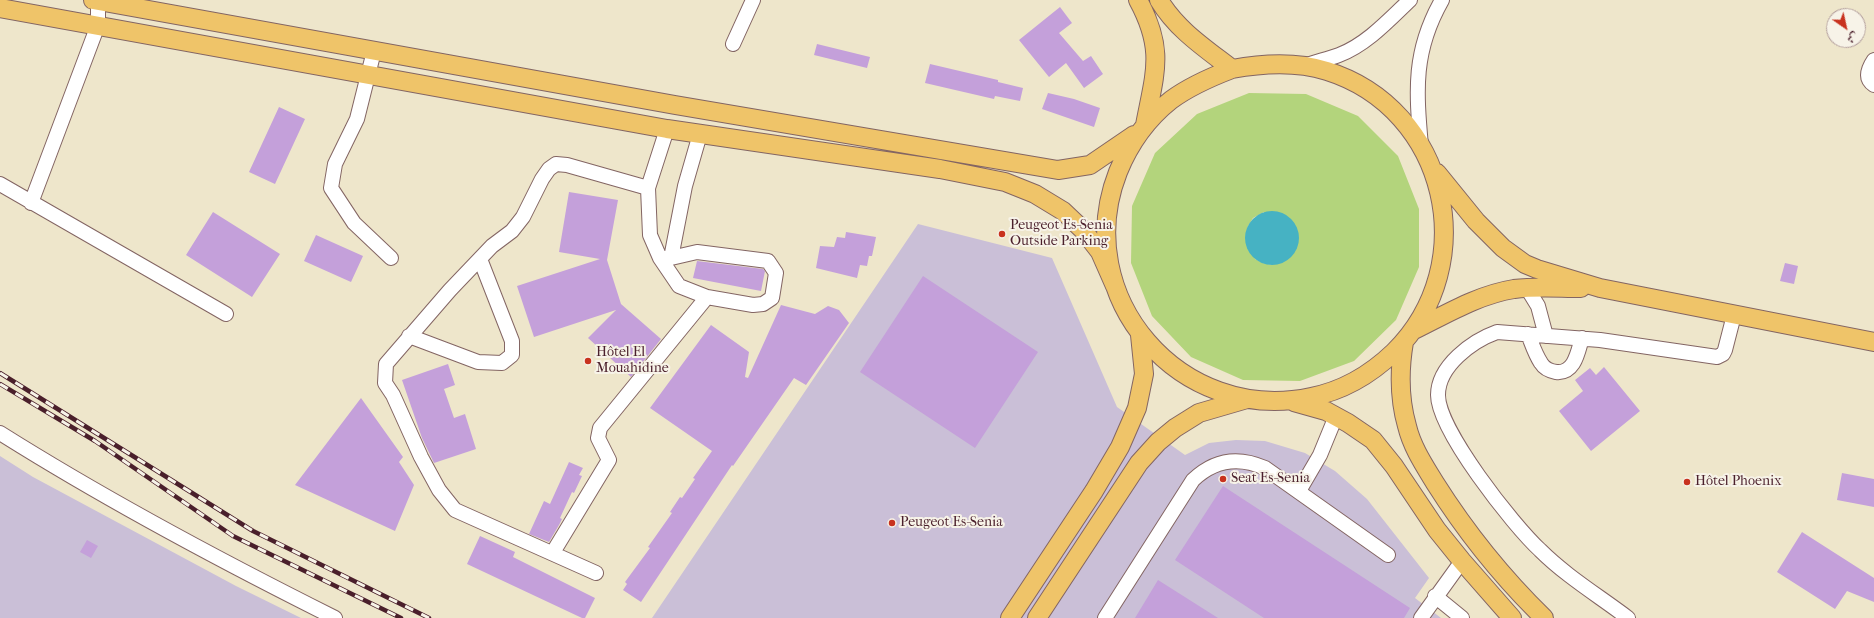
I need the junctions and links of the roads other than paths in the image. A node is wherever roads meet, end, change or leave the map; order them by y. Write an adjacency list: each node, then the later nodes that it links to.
1 (96, 0): 8 (street); 10 (main road)
2 (753, 0): 9 (street)
3 (1138, 0): 17 (main road)
4 (1159, 0): 13 (main road)
5 (1410, 0): 12 (street)
6 (1442, 0): 20 (street)
7 (0, 8): 8 (main road)
8 (98, 25): 14 (main road); 24 (street)
9 (733, 44)
10 (374, 51): 14 (street); 16 (main road)
11 (1874, 60): 15 (street)
12 (1304, 66): 13 (main road); 20 (main road)
13 (1232, 69): 17 (main road)
14 (369, 74): 18 (main road); 25 (street)
15 (1874, 85)
16 (675, 105): 17 (main road); 18 (main road)
17 (1144, 127): 28 (main road)
18 (667, 129): 19 (main road); 23 (street)
19 (700, 134): 26 (street); 28 (main road)
20 (1421, 146): 21 (main road)
21 (1431, 164): 30 (main road); 38 (main road)
22 (0, 184): 24 (street)
23 (648, 188): 26 (street); 27 (street)
24 (31, 203): 32 (street)
25 (391, 258)
26 (665, 258): 31 (street); 31 (street)
27 (480, 259): 36 (street); 36 (street)
28 (1115, 286): 35 (main road)
29 (1527, 288): 30 (main road); 37 (street); 38 (main road)
30 (1600, 288): 33 (main road)
31 (707, 296): 46 (street)
32 (226, 314)
33 (1734, 315): 39 (street); 40 (main road)
34 (1528, 334): 37 (street); 39 (street); 59 (street)
35 (1140, 335): 41 (main road); 52 (main road)
36 (409, 336): 49 (street)
37 (1546, 336): 39 (street)
38 (1408, 337): 42 (main road); 58 (main road)
39 (1582, 338)
40 (1874, 342)
41 (1246, 399): 42 (main road); 53 (main road)
42 (1284, 401): 43 (main road)
43 (1336, 416): 45 (street); 48 (main road)
44 (0, 433): 51 (street)
45 (1299, 491): 47 (street); 54 (street)
46 (555, 549)
47 (1388, 555)
48 (1462, 561): 50 (street); 57 (main road)
49 (596, 573)
50 (1435, 596): 55 (street); 56 (street)
51 (335, 618)
52 (1010, 618)
53 (1037, 618)
54 (1105, 618)
55 (1421, 618)
56 (1462, 618)
57 (1512, 618)
58 (1544, 618)
59 (1628, 618)

